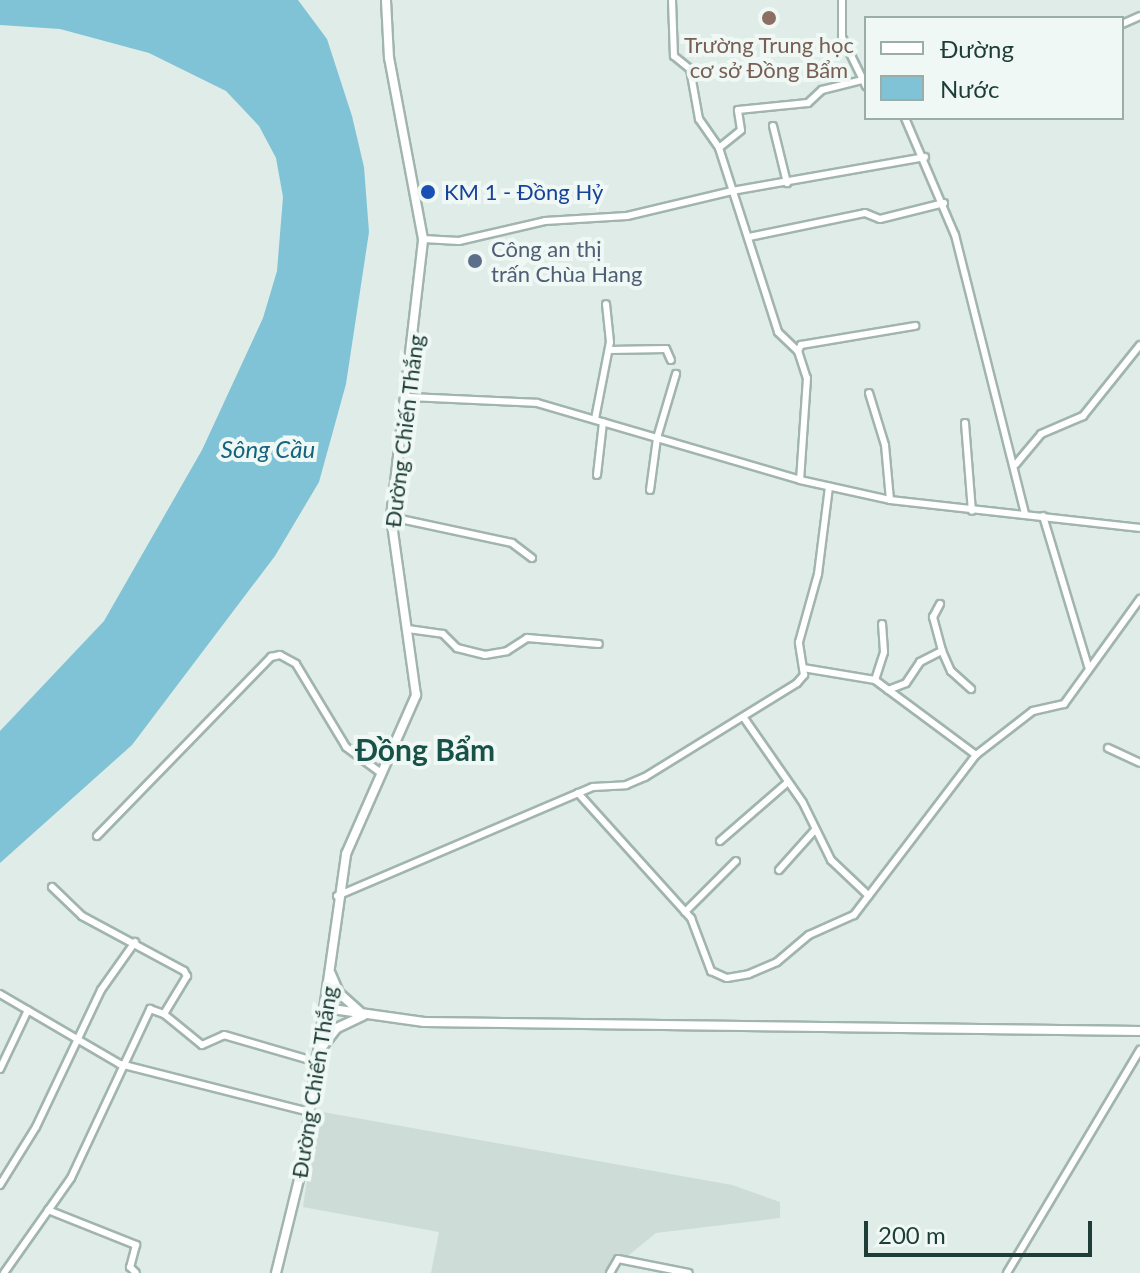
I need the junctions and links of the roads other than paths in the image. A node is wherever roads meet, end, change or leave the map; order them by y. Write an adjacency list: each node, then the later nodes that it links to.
1 (386, 0): 13 (main road, Đường Chiến Thắng)
2 (672, 0): 7 (street)
3 (842, 0): 4 (street)
4 (864, 83): 7 (street)
5 (907, 120): 8 (street)
6 (773, 126): 9 (street)
7 (719, 148): 10 (street)
8 (925, 157): 9 (street); 11 (street)
9 (787, 183): 10 (street)
10 (732, 191): 12 (street); 13 (street)
11 (944, 203): 12 (street); 26 (street)
12 (749, 237): 18 (street)
13 (423, 239): 22 (main road, Đường Chiến Thắng)
14 (606, 304): 17 (street)
15 (915, 326): 18 (street)
16 (1140, 345): 26 (street)
17 (609, 350): 19 (street); 23 (street)
18 (798, 351): 28 (street)
19 (671, 360)
20 (676, 374): 25 (street)
21 (869, 393): 31 (street)
22 (407, 397): 23 (street); 35 (main road, Đường Chiến Thắng)
23 (599, 421): 25 (street); 27 (street)
24 (965, 423): 32 (street)
25 (657, 438): 28 (street); 30 (street)
26 (1016, 464): 33 (street)
27 (597, 475)
28 (800, 480): 29 (street)
29 (829, 487): 31 (street); 45 (street)
30 (650, 490)
31 (890, 500): 32 (street)
32 (972, 511): 33 (street)
33 (1025, 514): 34 (street)
34 (1043, 516): 36 (street); 44 (street)
35 (391, 517): 37 (street); 41 (main road, Đường Chiến Thắng)
36 (1140, 528)
37 (532, 558)
38 (1140, 599): 44 (street)
39 (940, 604): 43 (street)
40 (882, 624): 46 (street)
41 (408, 629): 42 (street); 53 (main road, Đường Chiến Thắng)
42 (599, 644)
43 (942, 651): 47 (street); 48 (street)
44 (1088, 666): 51 (street)
45 (803, 668): 46 (street); 49 (street)
46 (875, 680): 48 (street)
47 (971, 689)
48 (888, 690): 51 (street)
49 (744, 718): 54 (street); 55 (street)
50 (1108, 748): 52 (street)
51 (976, 755): 63 (street)
52 (1140, 763)
53 (381, 773): 57 (street); 62 (main road, Đường Chiến Thắng)
54 (788, 782): 56 (street); 58 (street)
55 (578, 793): 62 (street); 64 (street)
56 (814, 831): 60 (street); 63 (street)
57 (97, 836)
58 (720, 841)
59 (736, 861): 64 (street)
60 (779, 870)
61 (52, 887): 65 (street)
62 (337, 896): 66 (main road, Đường Chiến Thắng)
63 (869, 896): 64 (street)
64 (685, 912)
65 (135, 942): 70 (street); 73 (street)
66 (330, 973): 68 (main road, Đường Chiến Thắng); 71 (main road)
67 (0, 994): 69 (street)
68 (325, 1008): 71 (main road); 75 (main road, Đường Chiến Thắng)
69 (28, 1010): 73 (street); 78 (street)
70 (164, 1014): 76 (street); 77 (street)
71 (365, 1015): 72 (main road); 75 (main road)
72 (1140, 1031)
73 (75, 1038): 77 (street); 80 (street)
74 (1140, 1050): 88 (street)
75 (319, 1052): 76 (main road, Đường Chiến Thắng)
76 (317, 1062): 79 (main road, Đường Chiến Thắng)
77 (120, 1064): 79 (street); 81 (street)
78 (0, 1069)
79 (310, 1112): 85 (main road, Đường Chiến Thắng)
80 (0, 1185)
81 (48, 1210): 83 (street); 84 (street)
82 (665, 1271): 86 (street); 87 (street)
83 (131, 1272)
84 (4, 1273)
85 (276, 1273)
86 (610, 1273)
87 (689, 1273)
88 (1007, 1273)

